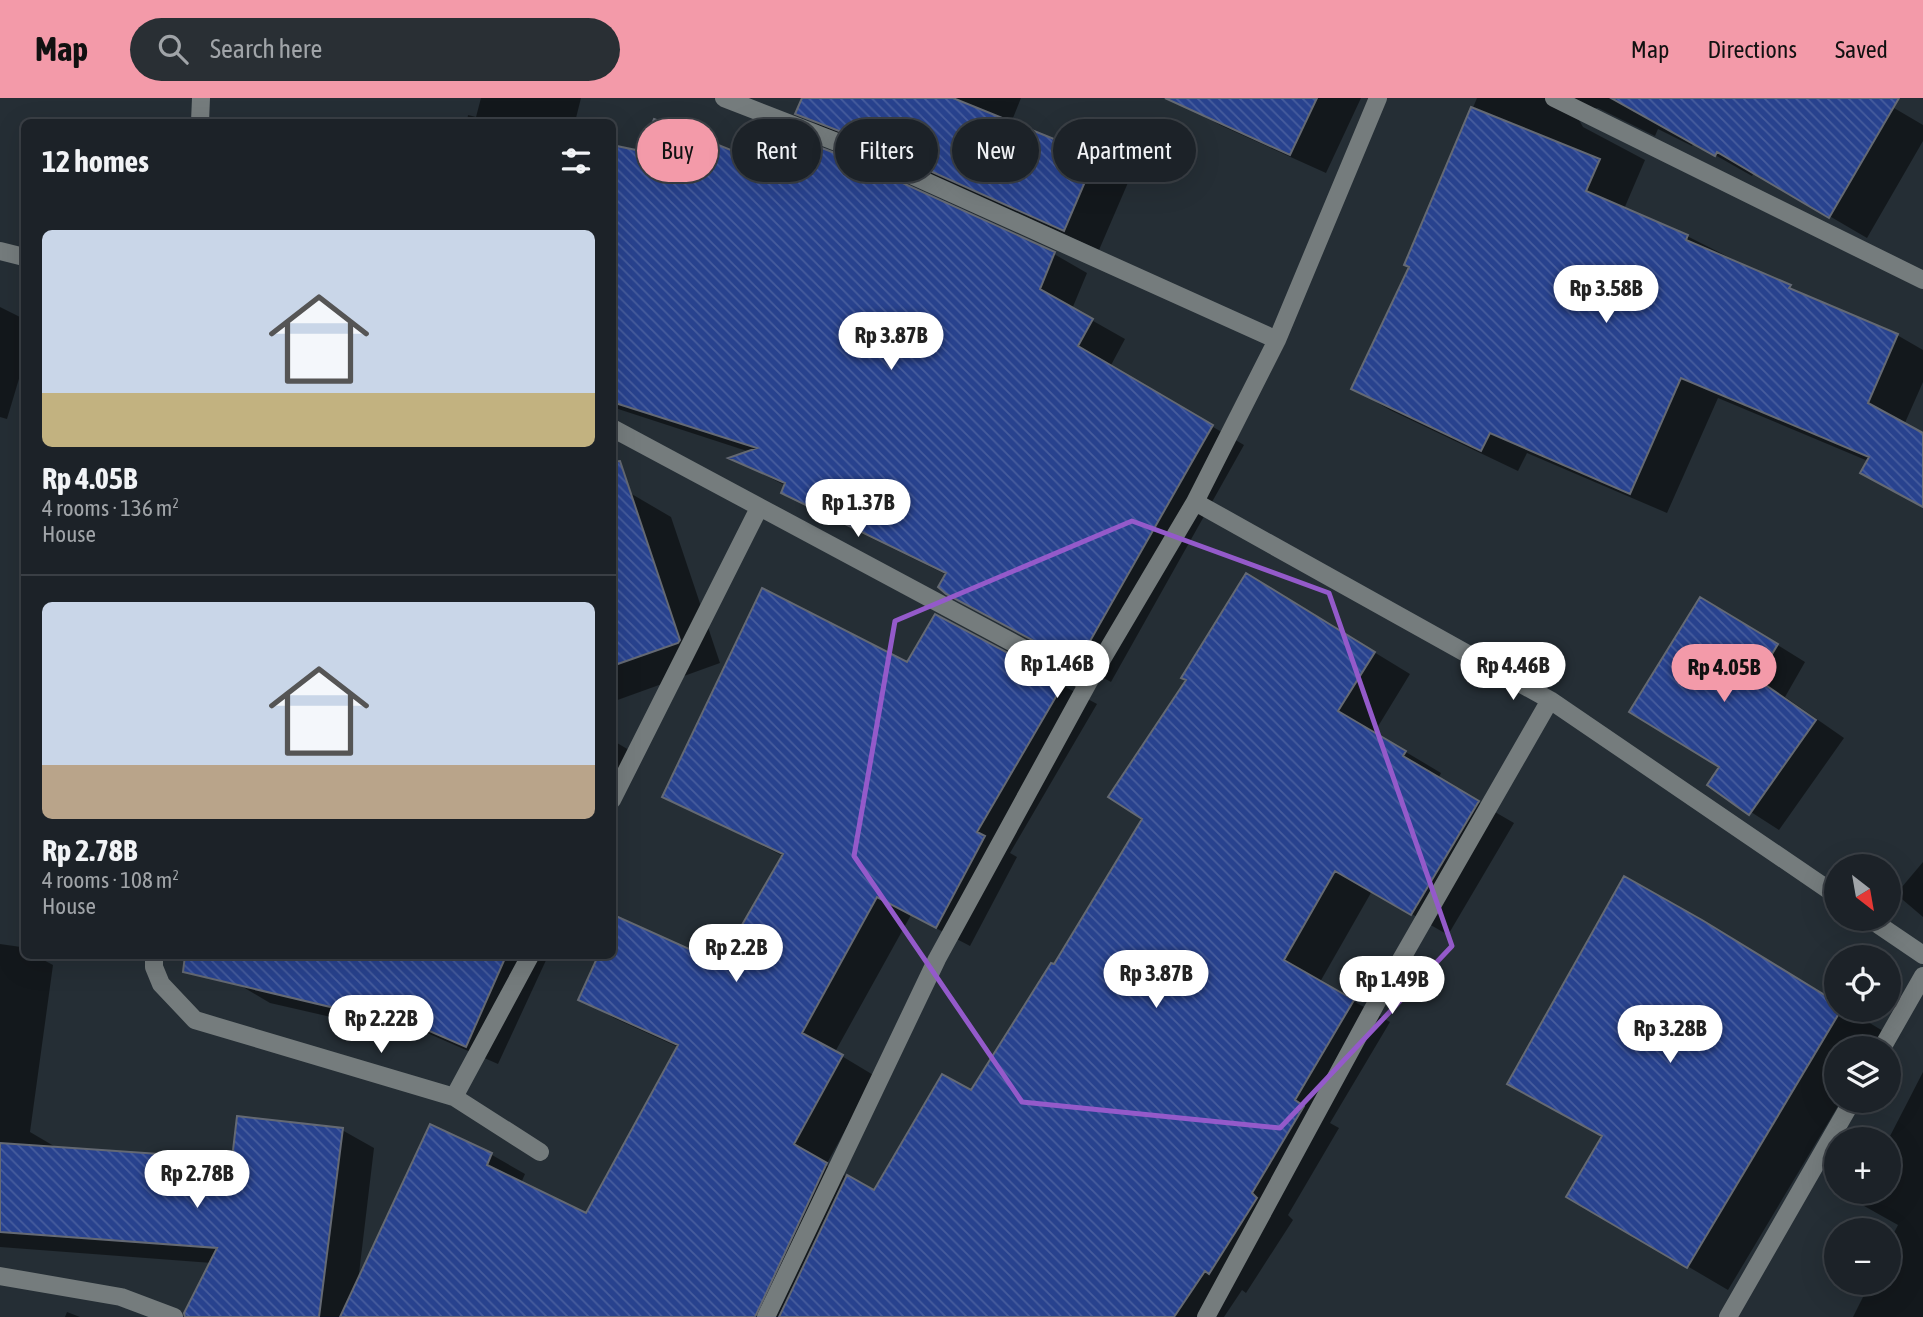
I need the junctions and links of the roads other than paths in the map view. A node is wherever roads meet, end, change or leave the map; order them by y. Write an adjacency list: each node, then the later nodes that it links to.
1 (201, 98): 5 (street)
2 (724, 98): 9 (street)
3 (1378, 98): 9 (street)
4 (1554, 98): 8 (street)
5 (200, 119)
6 (0, 251): 7 (street)
7 (21, 256)
8 (1923, 280)
9 (1277, 340): 11 (street)
10 (616, 430): 12 (street)
11 (1195, 502): 13 (street); 14 (street)
12 (760, 508): 13 (street); 15 (street)
13 (1088, 683): 28 (street)
14 (1550, 700): 16 (street); 29 (street)
15 (616, 792)
16 (1824, 887)
17 (1888, 931): 18 (street)
18 (1923, 955)
19 (154, 959): 23 (street)
20 (528, 959): 23 (street)
21 (1923, 976): 22 (street)
22 (1889, 1036)
23 (454, 1097): 25 (street)
24 (1845, 1113): 30 (street)
25 (540, 1152)
26 (0, 1276): 27 (street)
27 (174, 1317)
28 (766, 1317)
29 (1206, 1317)
30 (1728, 1317)

